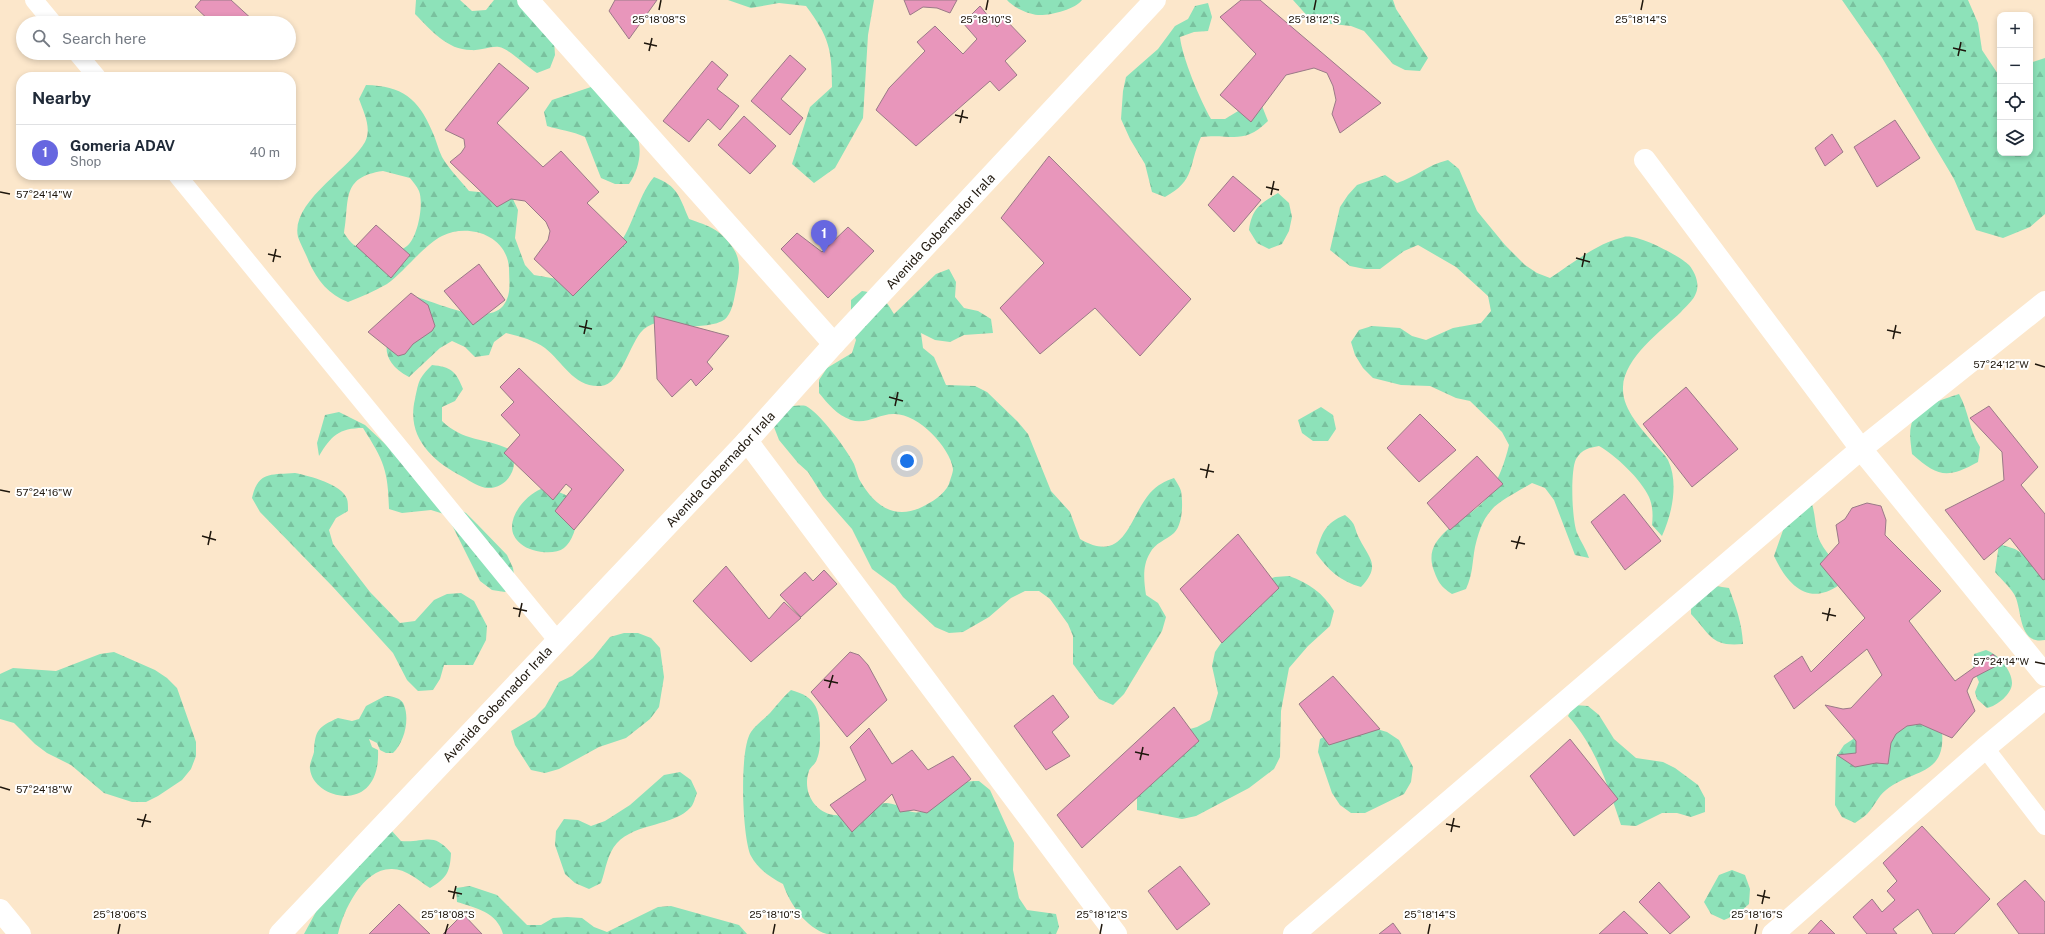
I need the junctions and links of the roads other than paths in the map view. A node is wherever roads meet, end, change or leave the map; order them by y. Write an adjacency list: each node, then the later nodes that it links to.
1 (34, 0): 4 (lane)
2 (528, 0): 10 (street)
3 (1155, 0): 10 (street, Avenida Gobernador Irala)
4 (47, 16)
5 (83, 60): 6 (lane)
6 (93, 72)
7 (1645, 160): 12 (street)
8 (181, 180): 13 (lane)
9 (2045, 302): 12 (street)
10 (834, 344): 11 (street, Avenida Gobernador Irala)
11 (747, 441): 13 (street, Avenida Gobernador Irala); 21 (street)
12 (1861, 449): 14 (street); 22 (street)
13 (557, 640): 20 (street, Avenida Gobernador Irala)
14 (2045, 675)
15 (2045, 698): 16 (street)
16 (1985, 748): 17 (lane); 23 (street)
17 (2045, 826)
18 (0, 910): 19 (street)
19 (20, 934)
20 (280, 934)
21 (1116, 934)
22 (1294, 934)
23 (1773, 934)

